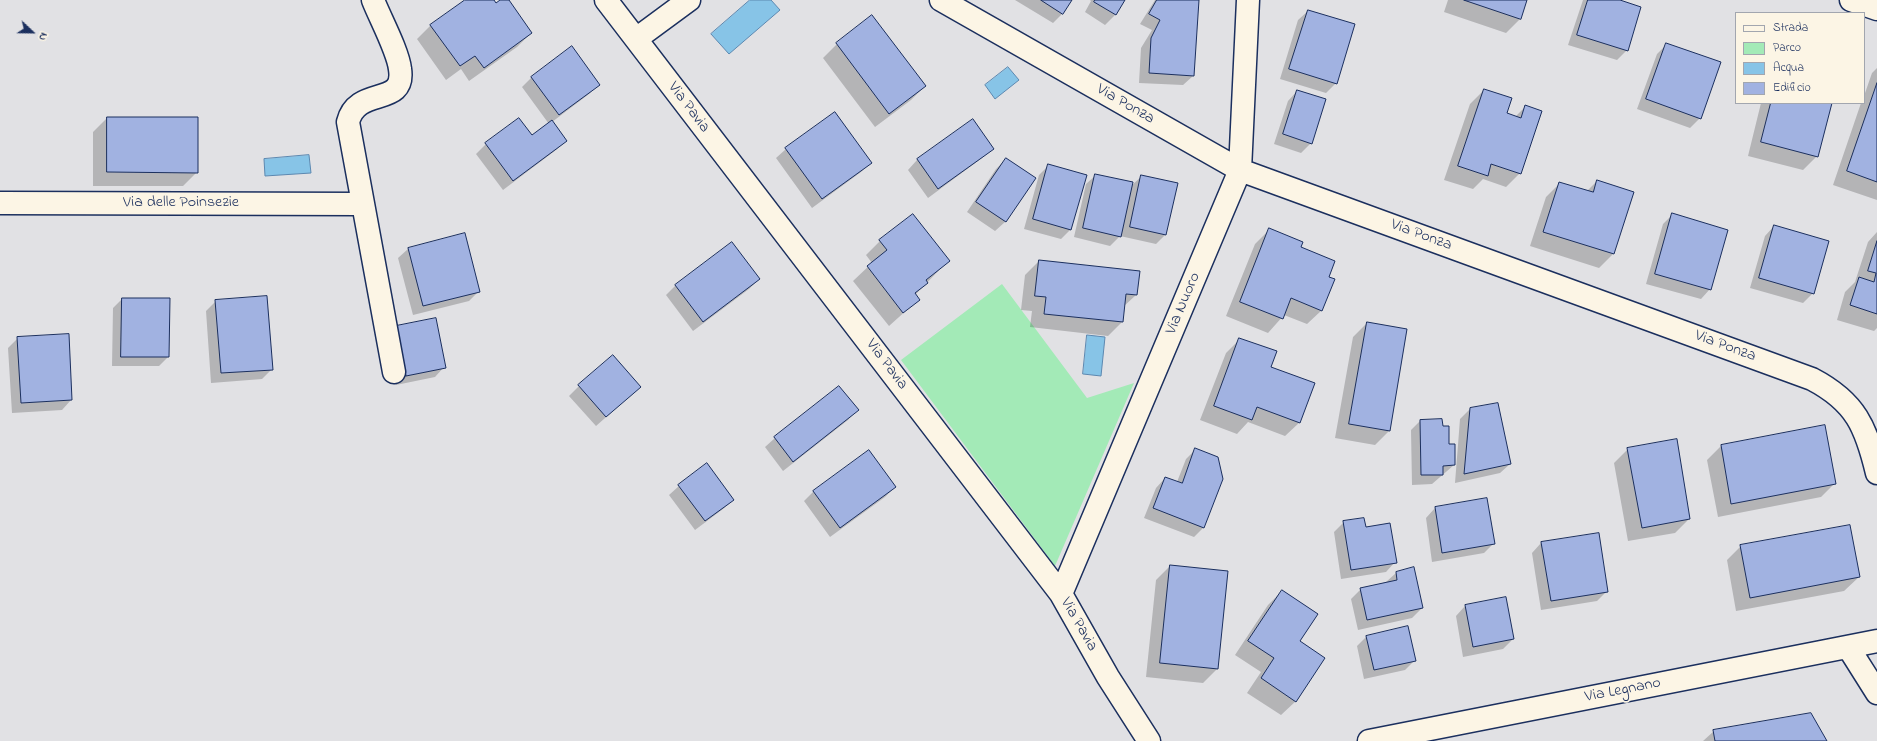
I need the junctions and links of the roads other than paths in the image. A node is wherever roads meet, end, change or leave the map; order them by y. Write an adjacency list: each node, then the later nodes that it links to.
1 (373, 0): 11 (street)
2 (606, 0): 8 (street, Via Pavia)
3 (689, 0): 8 (street)
4 (941, 0): 9 (street, Via Ponza)
5 (1248, 0): 9 (street, Via Nuoro)
6 (1851, 0): 7 (street)
7 (1877, 10)
8 (636, 39): 14 (street, Via Pavia)
9 (1240, 170): 13 (street, Via Ponza); 14 (street, Via Nuoro)
10 (0, 203): 11 (street, Via delle Poinsezie)
11 (362, 204): 12 (street)
12 (394, 372)
13 (1877, 473)
14 (1061, 594): 19 (street, Via Pavia)
15 (1877, 641): 16 (street, Via Legnano)
16 (1848, 647): 17 (street); 18 (street, Via Legnano)
17 (1877, 693)
18 (1396, 738): 20 (street, Via Legnano)
19 (1149, 741)
20 (1369, 741)

